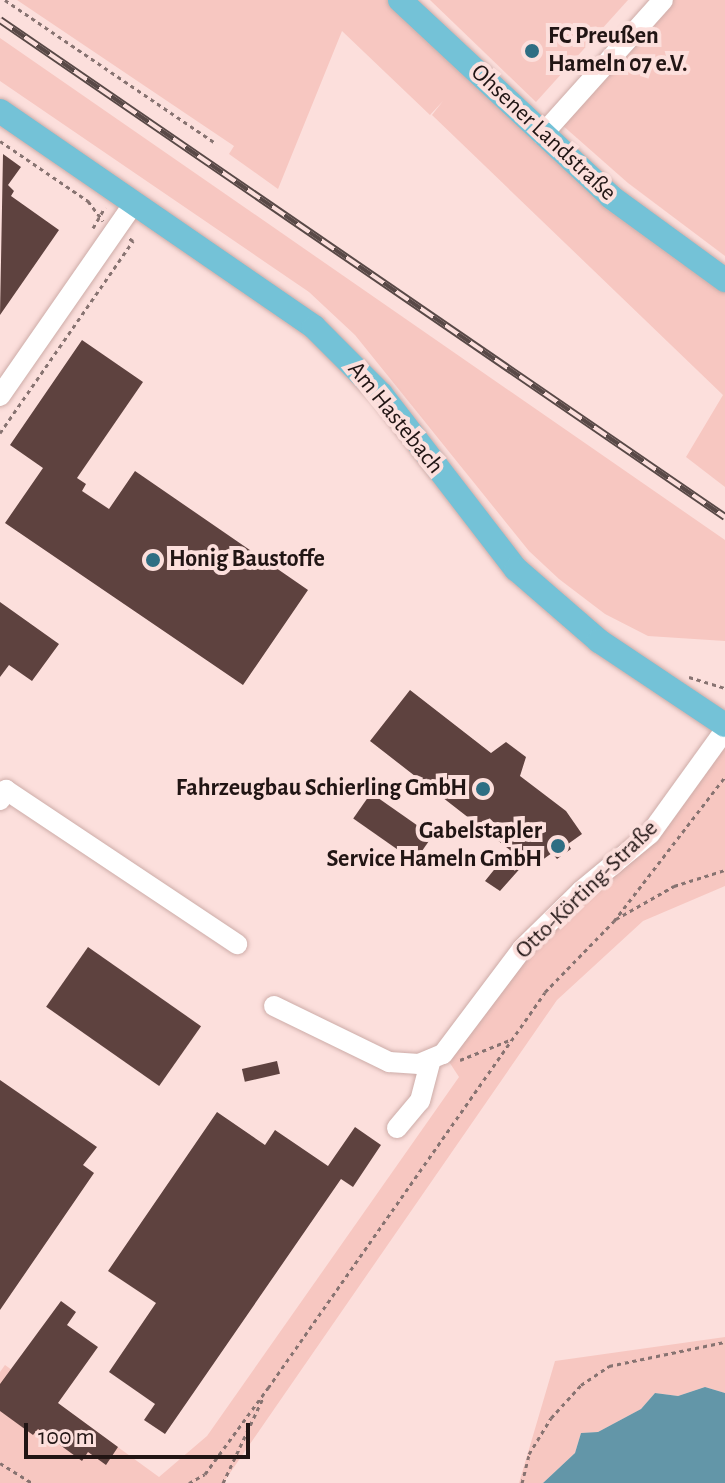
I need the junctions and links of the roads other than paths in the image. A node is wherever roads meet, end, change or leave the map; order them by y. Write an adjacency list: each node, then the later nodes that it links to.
1 (400, 0): 4 (main road, Ohsener Landstraße)
2 (663, 0): 4 (street)
3 (0, 111): 5 (main road, Am Hastebach)
4 (542, 135): 6 (main road, Ohsener Landstraße)
5 (134, 203): 7 (street); 8 (main road, Am Hastebach)
6 (725, 280)
7 (0, 396)
8 (725, 728): 12 (street, Otto-Körting-Straße)
9 (0, 800): 10 (street)
10 (237, 944)
11 (274, 1006): 12 (street)
12 (431, 1059): 13 (street)
13 (397, 1128)

